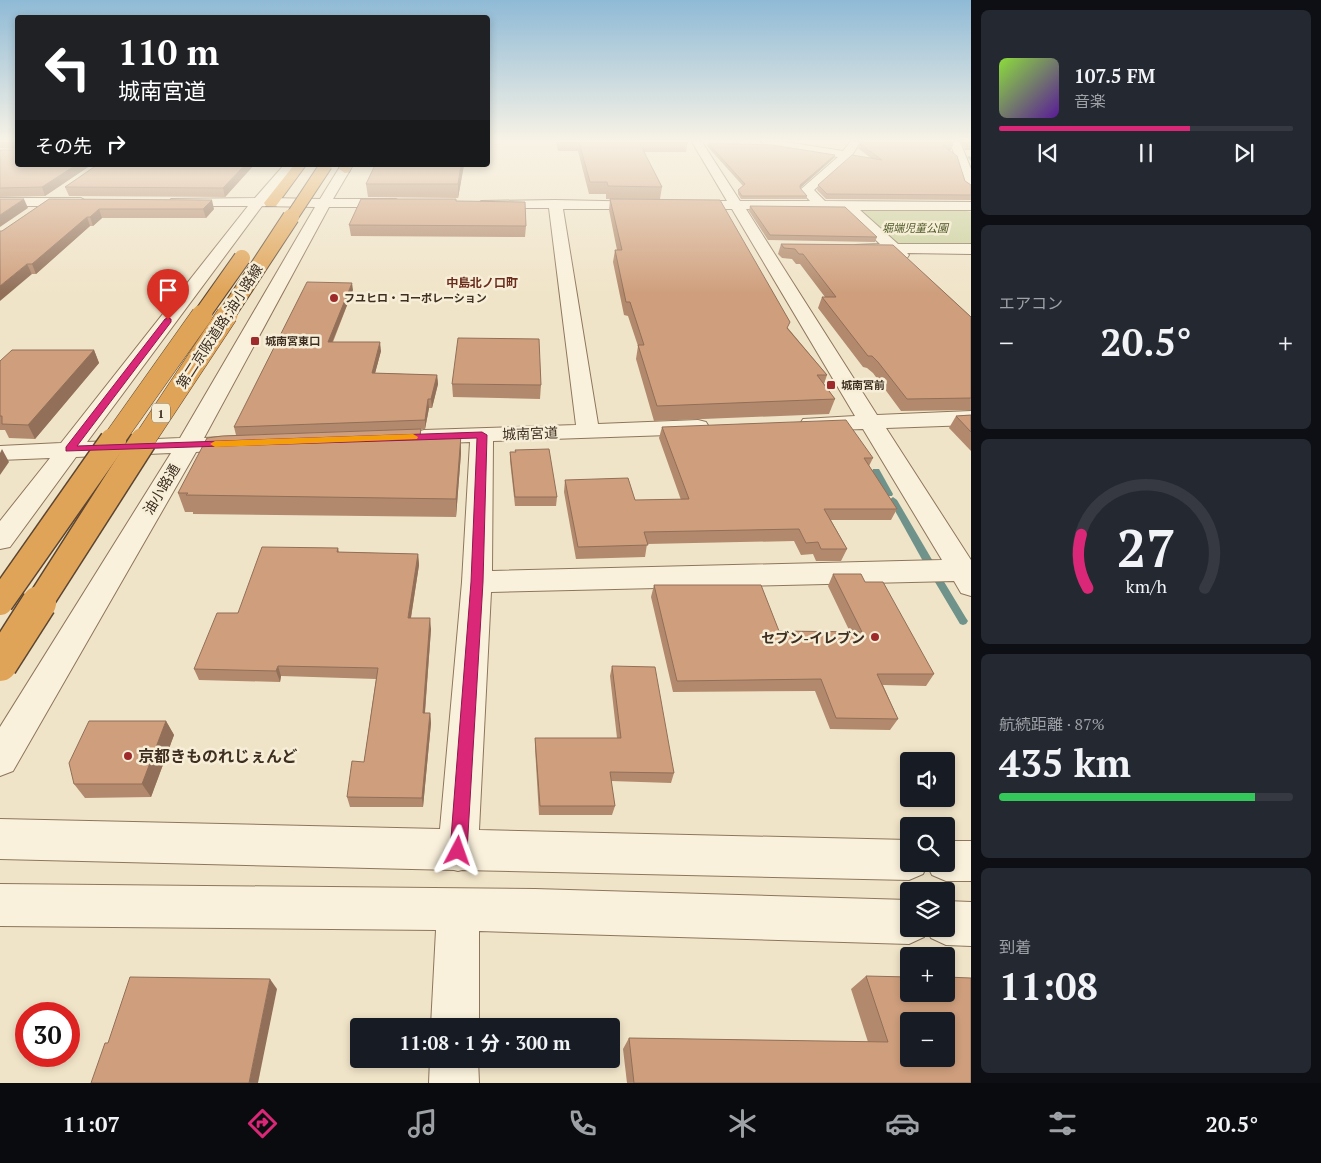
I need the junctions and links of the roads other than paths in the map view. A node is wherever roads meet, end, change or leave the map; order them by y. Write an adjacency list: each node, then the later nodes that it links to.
1 (63, 193): 10 (street)
2 (271, 193): 14 (street)
3 (274, 193): 14 (highway)
4 (290, 193): 43 (highway, 第二京阪道路;油小路線 / 1, bridge)
5 (322, 193): 44 (highway, 第二京阪道路;油小路線 / 1, bridge)
6 (328, 193): 13 (street, 油小路通)
7 (728, 193): 18 (street)
8 (809, 193): 19 (street)
9 (0, 202): 10 (street)
10 (49, 202): 11 (street); 24 (street)
11 (99, 202)
12 (158, 202): 14 (street)
13 (324, 202): 14 (street); 15 (street); 37 (street, 油小路通)
14 (264, 203): 38 (street)
15 (410, 203)
16 (468, 204): 17 (street)
17 (555, 204): 18 (street); 33 (street)
18 (736, 205): 19 (street); 30 (street)
19 (822, 205): 20 (street)
20 (847, 205): 21 (street); 26 (street)
21 (971, 206)
22 (0, 209): 23 (street)
23 (0, 213)
24 (28, 217)
25 (847, 248): 26 (street)
26 (895, 248): 27 (street); 28 (street)
27 (971, 248)
28 (916, 268)
29 (971, 418): 30 (street)
30 (870, 422): 31 (street); 41 (street)
31 (792, 424)
32 (714, 427): 33 (street, 城南宮道)
33 (588, 431): 34 (street, 城南宮道)
34 (482, 435): 35 (street, 城南宮道); 42 (street)
35 (403, 438)
36 (264, 442): 37 (street)
37 (188, 445): 38 (street); 45 (street, 油小路通)
38 (69, 449): 39 (street); 40 (street)
39 (0, 452)
40 (0, 540)
41 (968, 575): 42 (street)
42 (477, 582): 47 (street)
43 (0, 602)
44 (0, 664)
45 (0, 758)
46 (0, 839): 47 (street)
47 (458, 851): 48 (street)
48 (900, 860)
49 (955, 861): 50 (street)
50 (971, 862)
51 (0, 905): 52 (street)
52 (458, 909): 53 (street); 56 (street)
53 (900, 922)
54 (955, 923): 55 (street)
55 (971, 924)
56 (455, 1018)
57 (454, 1068): 58 (street)
58 (454, 1083)

